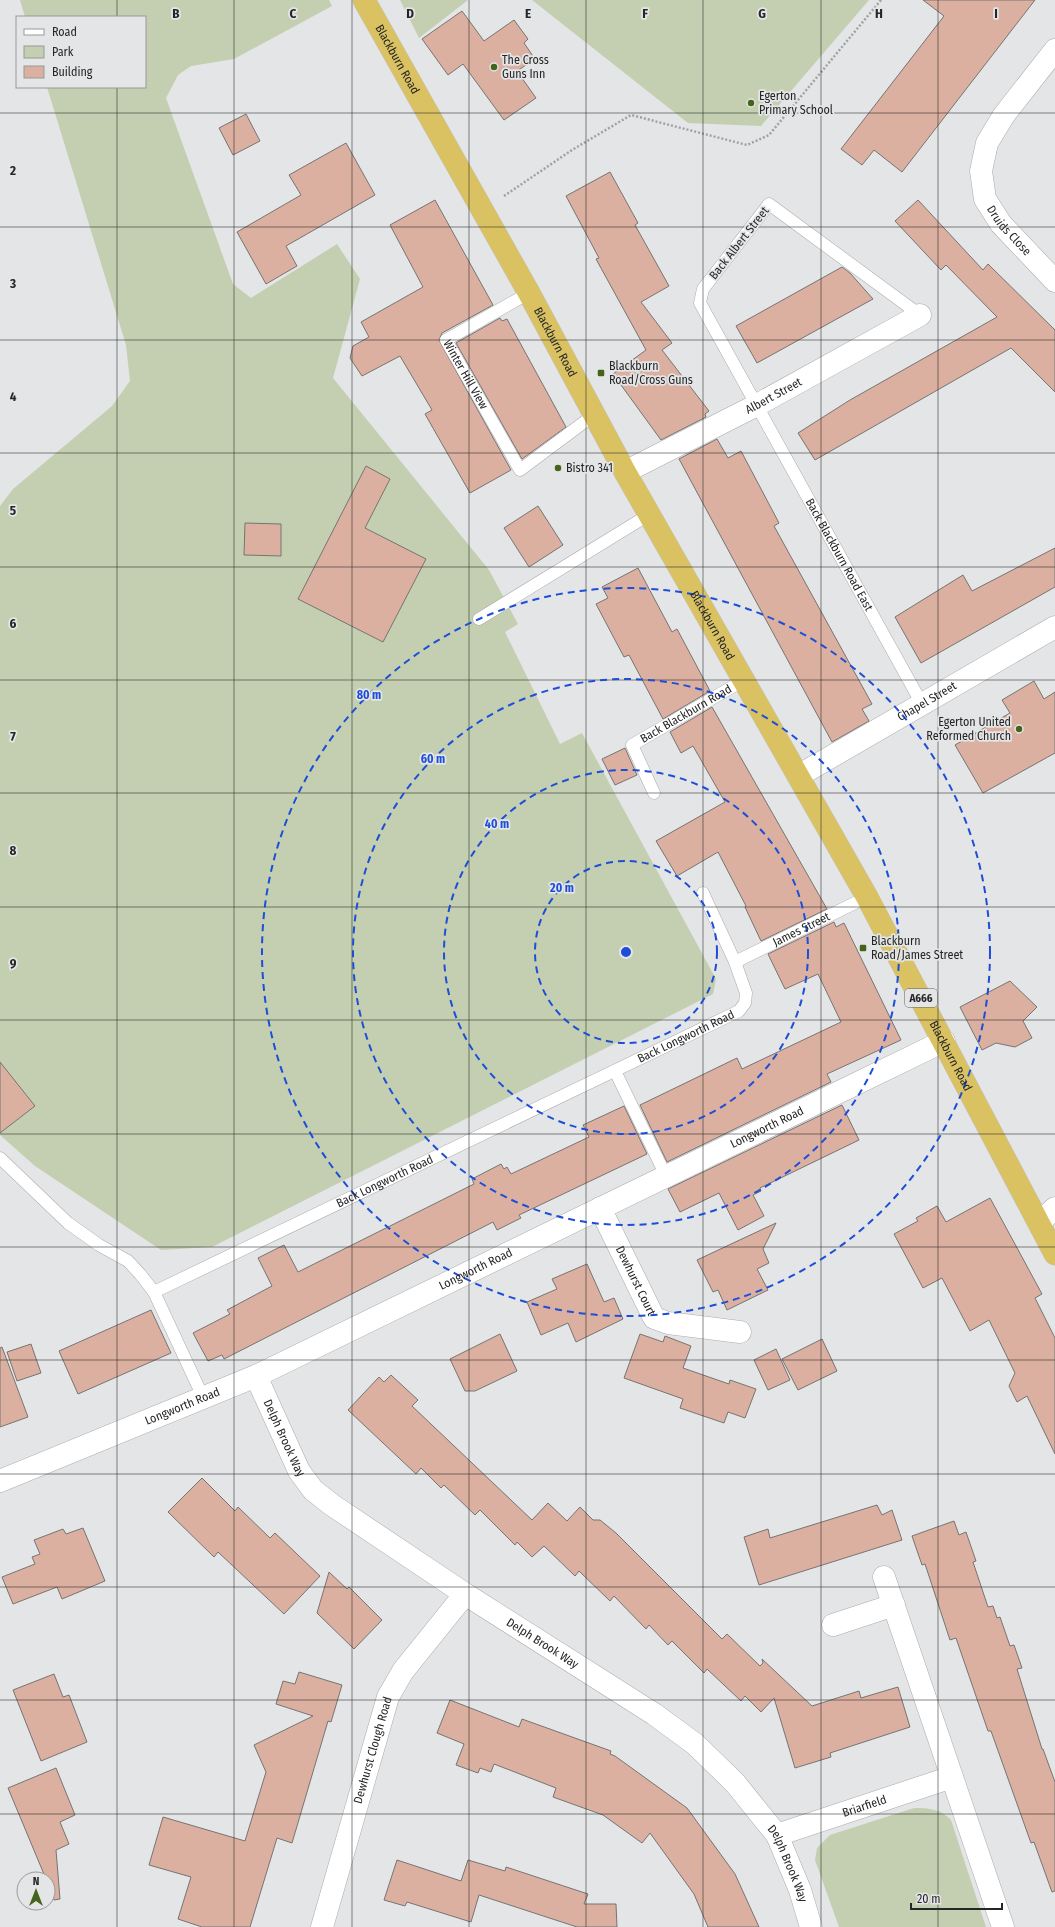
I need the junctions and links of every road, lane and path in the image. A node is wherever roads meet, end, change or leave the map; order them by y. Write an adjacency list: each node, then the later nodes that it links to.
1 (364, 0): 4 (highway, Blackburn Road / A666)
2 (881, 0): 4 (path)
3 (1055, 50): 5 (street, Druids Close)
4 (483, 211): 6 (highway, Blackburn Road / A666)
5 (1055, 281)
6 (529, 293): 9 (highway, Blackburn Road / A666); 9 (lane, Winter Hill View)
7 (920, 316): 8 (street, Albert Street); 8 (lane, Back Albert Street)
8 (756, 405): 10 (street, Albert Street); 15 (lane, Back Blackburn Road East)
9 (595, 414): 10 (highway, Blackburn Road / A666)
10 (625, 472): 11 (highway, Blackburn Road / A666)
11 (650, 514): 12 (lane); 14 (highway, Blackburn Road / A666)
12 (479, 619)
13 (1055, 627): 15 (street, Chapel Street)
14 (744, 680): 16 (highway, Blackburn Road / A666); 17 (lane, Back Blackburn Road)
15 (922, 704): 16 (street, Chapel Street)
16 (798, 776): 19 (highway, Blackburn Road / A666)
17 (654, 793)
18 (703, 893): 20 (lane)
19 (867, 897): 20 (lane, James Street); 21 (highway, Blackburn Road / A666)
20 (735, 962): 22 (lane, Back Longworth Road)
21 (944, 1041): 24 (street, Longworth Road); 27 (highway, Blackburn Road / A666)
22 (615, 1070): 24 (lane); 29 (lane, Back Longworth Road)
23 (0, 1158): 29 (lane)
24 (666, 1176): 25 (street, Longworth Road)
25 (600, 1208): 30 (street, Dewhurst Court); 31 (street, Longworth Road)
26 (1055, 1208): 27 (street)
27 (1039, 1223): 28 (highway, Blackburn Road / A666)
28 (1055, 1254)
29 (154, 1292): 32 (lane)
30 (740, 1332)
31 (256, 1376): 32 (street, Longworth Road); 35 (street, Delph Brook Way)
32 (203, 1397): 33 (street, Longworth Road)
33 (0, 1481)
34 (884, 1577): 36 (street)
35 (465, 1594): 39 (street, Delph Brook Way); 40 (street, Dewhurst Clough Road)
36 (894, 1605): 37 (street); 38 (street)
37 (833, 1626)
38 (952, 1778): 39 (street, Briarfield); 42 (street)
39 (777, 1835): 41 (street, Delph Brook Way)
40 (322, 1927)
41 (811, 1927)
42 (1003, 1927)

